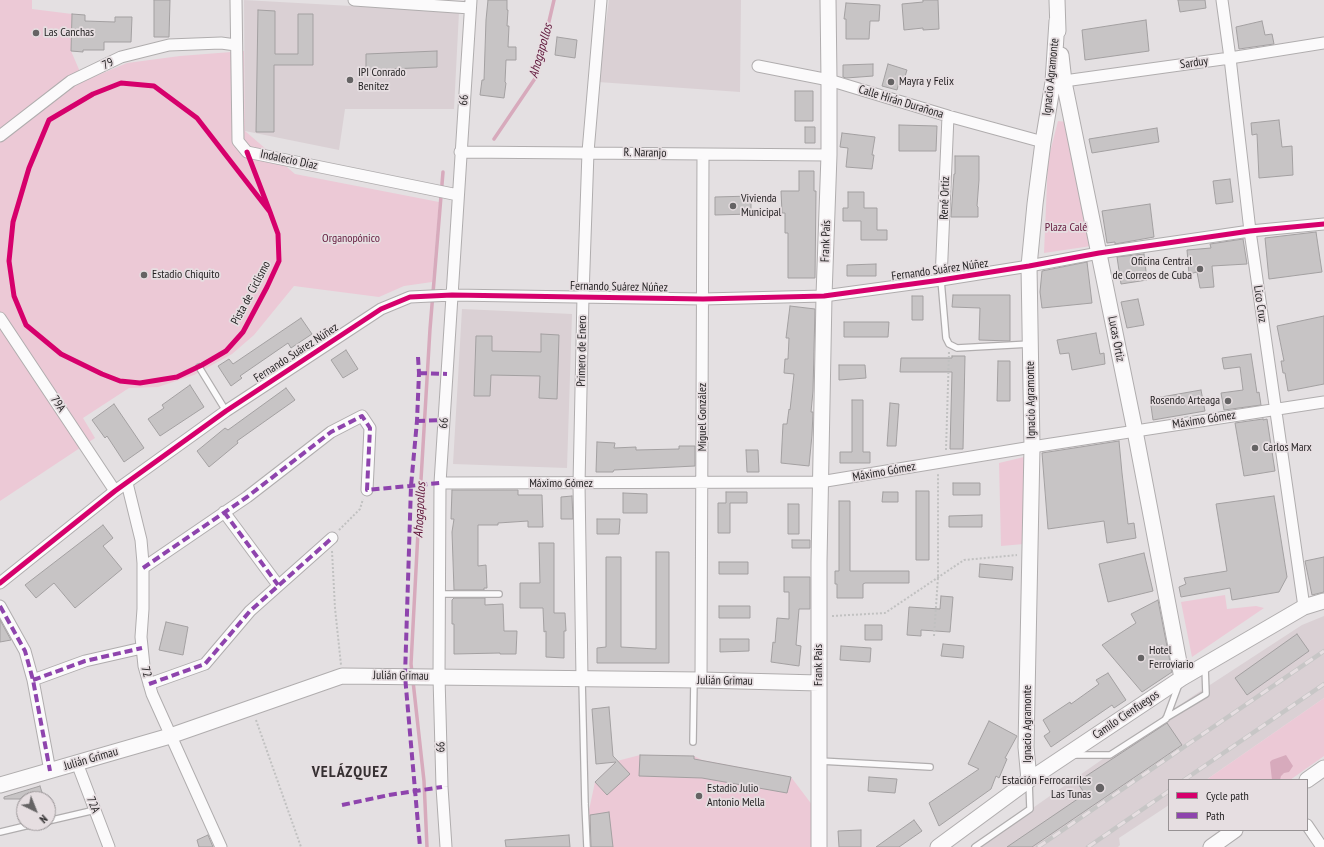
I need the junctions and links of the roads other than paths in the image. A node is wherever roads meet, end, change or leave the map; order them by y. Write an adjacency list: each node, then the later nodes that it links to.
1 (236, 0): 9 (street, Indalecio Díaz)
2 (354, 0): 7 (street)
3 (601, 0): 18 (street, Primero de Enero)
4 (828, 0): 12 (main road, Frank País)
5 (1057, 0): 13 (main road, Lucas Ortiz)
6 (1222, 0): 10 (street, Lico Cruz)
7 (471, 4): 17 (street, 66)
8 (1324, 43): 10 (street, Sarduy)
9 (236, 45): 15 (street, 79); 21 (street, Indalecio Díaz)
10 (1230, 58): 13 (street, Sarduy); 23 (street, Lico Cruz)
11 (758, 66): 12 (street, Calle Hirán Durañona)
12 (829, 80): 14 (street, Calle Hirán Durañona); 20 (main road, Frank País)
13 (1059, 82): 16 (main road, Ignacio Agramonte); 24 (main road, Lucas Ortiz)
14 (948, 116): 16 (street, Calle Hirán Durañona); 26 (street, René Ortiz)
15 (0, 136)
16 (1043, 142): 25 (main road, Ignacio Agramonte)
17 (460, 152): 18 (street, R. Naranjo); 21 (street, 66)
18 (588, 152): 19 (street, R. Naranjo); 28 (street, Primero de Enero)
19 (704, 155): 20 (street, R. Naranjo); 30 (street, Miguel González)
20 (829, 155): 29 (main road, Frank País)
21 (458, 195): 27 (street, 66)
22 (1324, 224): 23 (street, Fernando Suárez Núñez)
23 (1250, 232): 24 (street, Fernando Suárez Núñez); 35 (street, Lico Cruz)
24 (1099, 254): 25 (street, Fernando Suárez Núñez); 37 (main road, Lucas Ortiz)
25 (1029, 266): 26 (street, Fernando Suárez Núñez); 32 (main road, Ignacio Agramonte)
26 (941, 280): 29 (street, Fernando Suárez Núñez); 32 (lane)
27 (452, 295): 28 (street, Fernando Suárez Núñez); 36 (street, Fernando Suárez Núñez); 42 (street, 66)
28 (583, 296): 30 (street, Fernando Suárez Núñez); 43 (street, Primero de Enero)
29 (824, 296): 30 (street, Fernando Suárez Núñez); 40 (main road, Frank País)
30 (703, 299): 39 (street, Miguel González)
31 (0, 318): 45 (street, 79A)
32 (1030, 344): 38 (main road, Ignacio Agramonte)
33 (198, 367): 36 (lane)
34 (1324, 402): 35 (street, Máximo Gómez)
35 (1275, 409): 37 (street, Máximo Gómez); 55 (street, Lico Cruz)
36 (226, 411): 41 (street, Fernando Suárez Núñez)
37 (1135, 431): 38 (street, Máximo Gómez); 60 (main road, Lucas Ortiz)
38 (1032, 447): 40 (street, Máximo Gómez); 75 (main road, Ignacio Agramonte)
39 (702, 482): 40 (street, Máximo Gómez); 43 (street, Máximo Gómez); 62 (street, Miguel González)
40 (820, 482): 63 (main road, Frank Pais)
41 (127, 483): 45 (street, Fernando Suárez Núñez); 48 (street, 72)
42 (440, 484): 43 (street, Máximo Gómez); 51 (street, 66)
43 (579, 484): 59 (street, Primero de Enero)
44 (367, 490): 46 (street)
45 (116, 491): 49 (street, Fernando Suárez Núñez)
46 (224, 512): 48 (street); 50 (street)
47 (332, 538): 50 (street)
48 (144, 568): 56 (street, 72)
49 (0, 583)
50 (278, 585): 64 (street)
51 (439, 594): 52 (lane); 58 (street, 66)
52 (499, 594)
53 (1324, 601): 55 (main road, Camilo Cienfuegos)
54 (0, 606): 61 (street)
55 (1304, 606): 57 (main road, Camilo Cienfuegos)
56 (142, 648): 61 (street); 64 (street, 72)
57 (1205, 665): 60 (main road, Camilo Cienfuegos); 65 (lane)
58 (438, 677): 59 (main road, Julián Grimau); 66 (main road, Julián Grimau); 85 (street, 66)
59 (582, 678): 62 (main road, Julián Grimau); 86 (lane)
60 (1182, 678): 65 (lane); 68 (main road, Camilo Cienfuegos)
61 (33, 680): 73 (street)
62 (698, 680): 63 (main road, Julián Grimau); 67 (lane)
63 (819, 683): 69 (main road, Frank Pais)
64 (150, 684): 66 (street, 72)
65 (1166, 719): 68 (lane)
66 (170, 736): 70 (main road, Julián Grimau); 84 (street, 72)
67 (693, 742)
68 (1066, 755): 75 (main road, Camilo Cienfuegos)
69 (819, 761): 71 (lane); 87 (main road, Frank Pais)
70 (77, 763): 73 (main road, Julián Grimau); 77 (street, 72A)
71 (930, 767)
72 (1324, 768): 74 (main road)
73 (50, 771): 76 (main road, Julián Grimau)
74 (1308, 779)
75 (1029, 780): 88 (main road, Camilo Cienfuegos); 89 (lane)
76 (0, 785)
77 (95, 810): 78 (lane); 83 (street, 72A)
78 (56, 819)
79 (1308, 827): 91 (street)
80 (16, 828): 82 (lane)
81 (1234, 831): 90 (main road)
82 (0, 832)
83 (109, 847)
84 (221, 847)
85 (446, 847)
86 (587, 847)
87 (818, 847)
88 (938, 847)
89 (975, 847)
90 (1211, 847)
91 (1322, 847)

